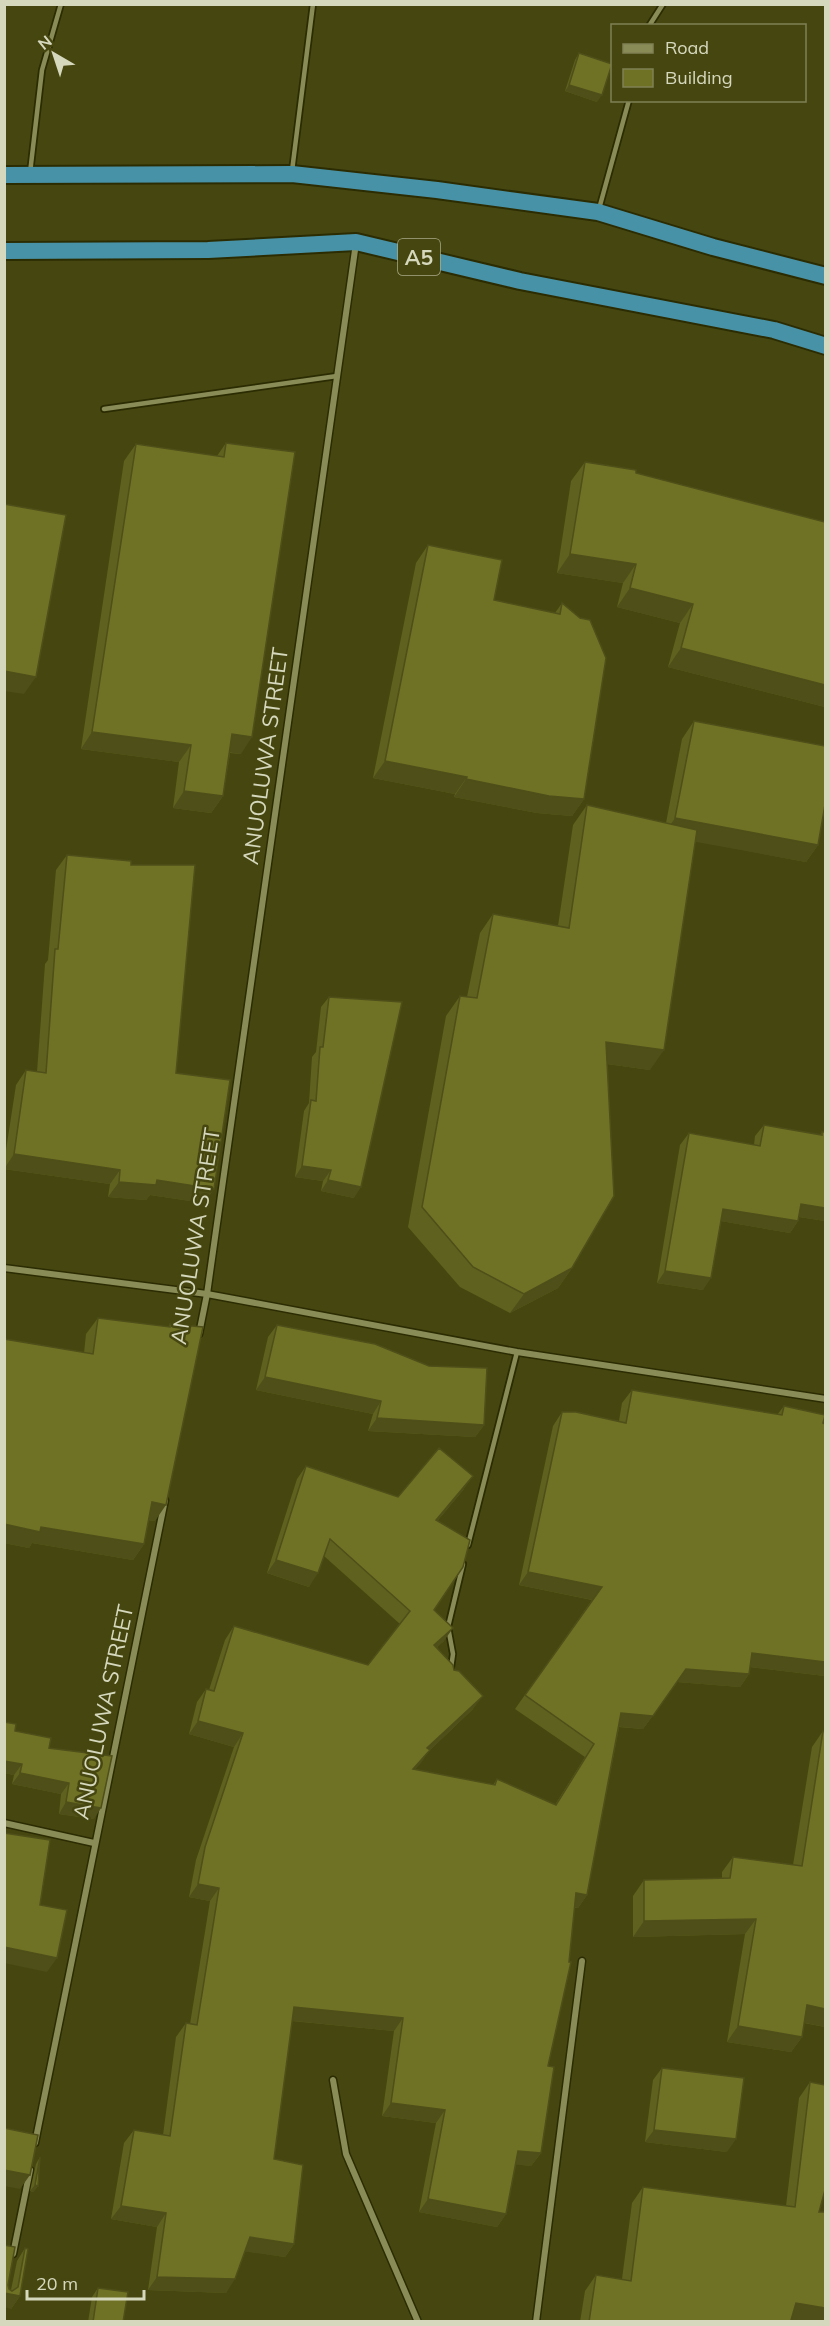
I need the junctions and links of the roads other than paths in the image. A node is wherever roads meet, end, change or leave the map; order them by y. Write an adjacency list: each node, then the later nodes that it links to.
1 (60, 4): 8 (lane)
2 (313, 4): 6 (lane)
3 (663, 4): 4 (lane)
4 (650, 24)
5 (628, 102): 9 (lane)
6 (292, 174): 8 (highway); 9 (highway)
7 (4, 175): 8 (highway)
8 (30, 175)
9 (598, 212): 12 (highway)
10 (356, 242): 11 (highway, A5); 13 (highway, A5); 14 (street, ANUOLUWA STREET)
11 (4, 251)
12 (825, 276)
13 (825, 346)
14 (337, 376): 15 (lane); 17 (street, ANUOLUWA STREET)
15 (104, 409)
16 (4, 1268): 17 (street)
17 (207, 1294): 18 (street, ANUOLUWA STREET); 19 (street)
18 (198, 1341)
19 (516, 1352): 20 (street); 22 (lane)
20 (825, 1399)
21 (167, 1492): 24 (street, ANUOLUWA STREET)
22 (450, 1671)
23 (4, 1823): 24 (street)
24 (94, 1844): 27 (street, ANUOLUWA STREET)
25 (582, 1961): 31 (street)
26 (333, 2080): 30 (street)
27 (34, 2146)
28 (32, 2158): 29 (street)
29 (11, 2263)
30 (418, 2322)
31 (536, 2322)

